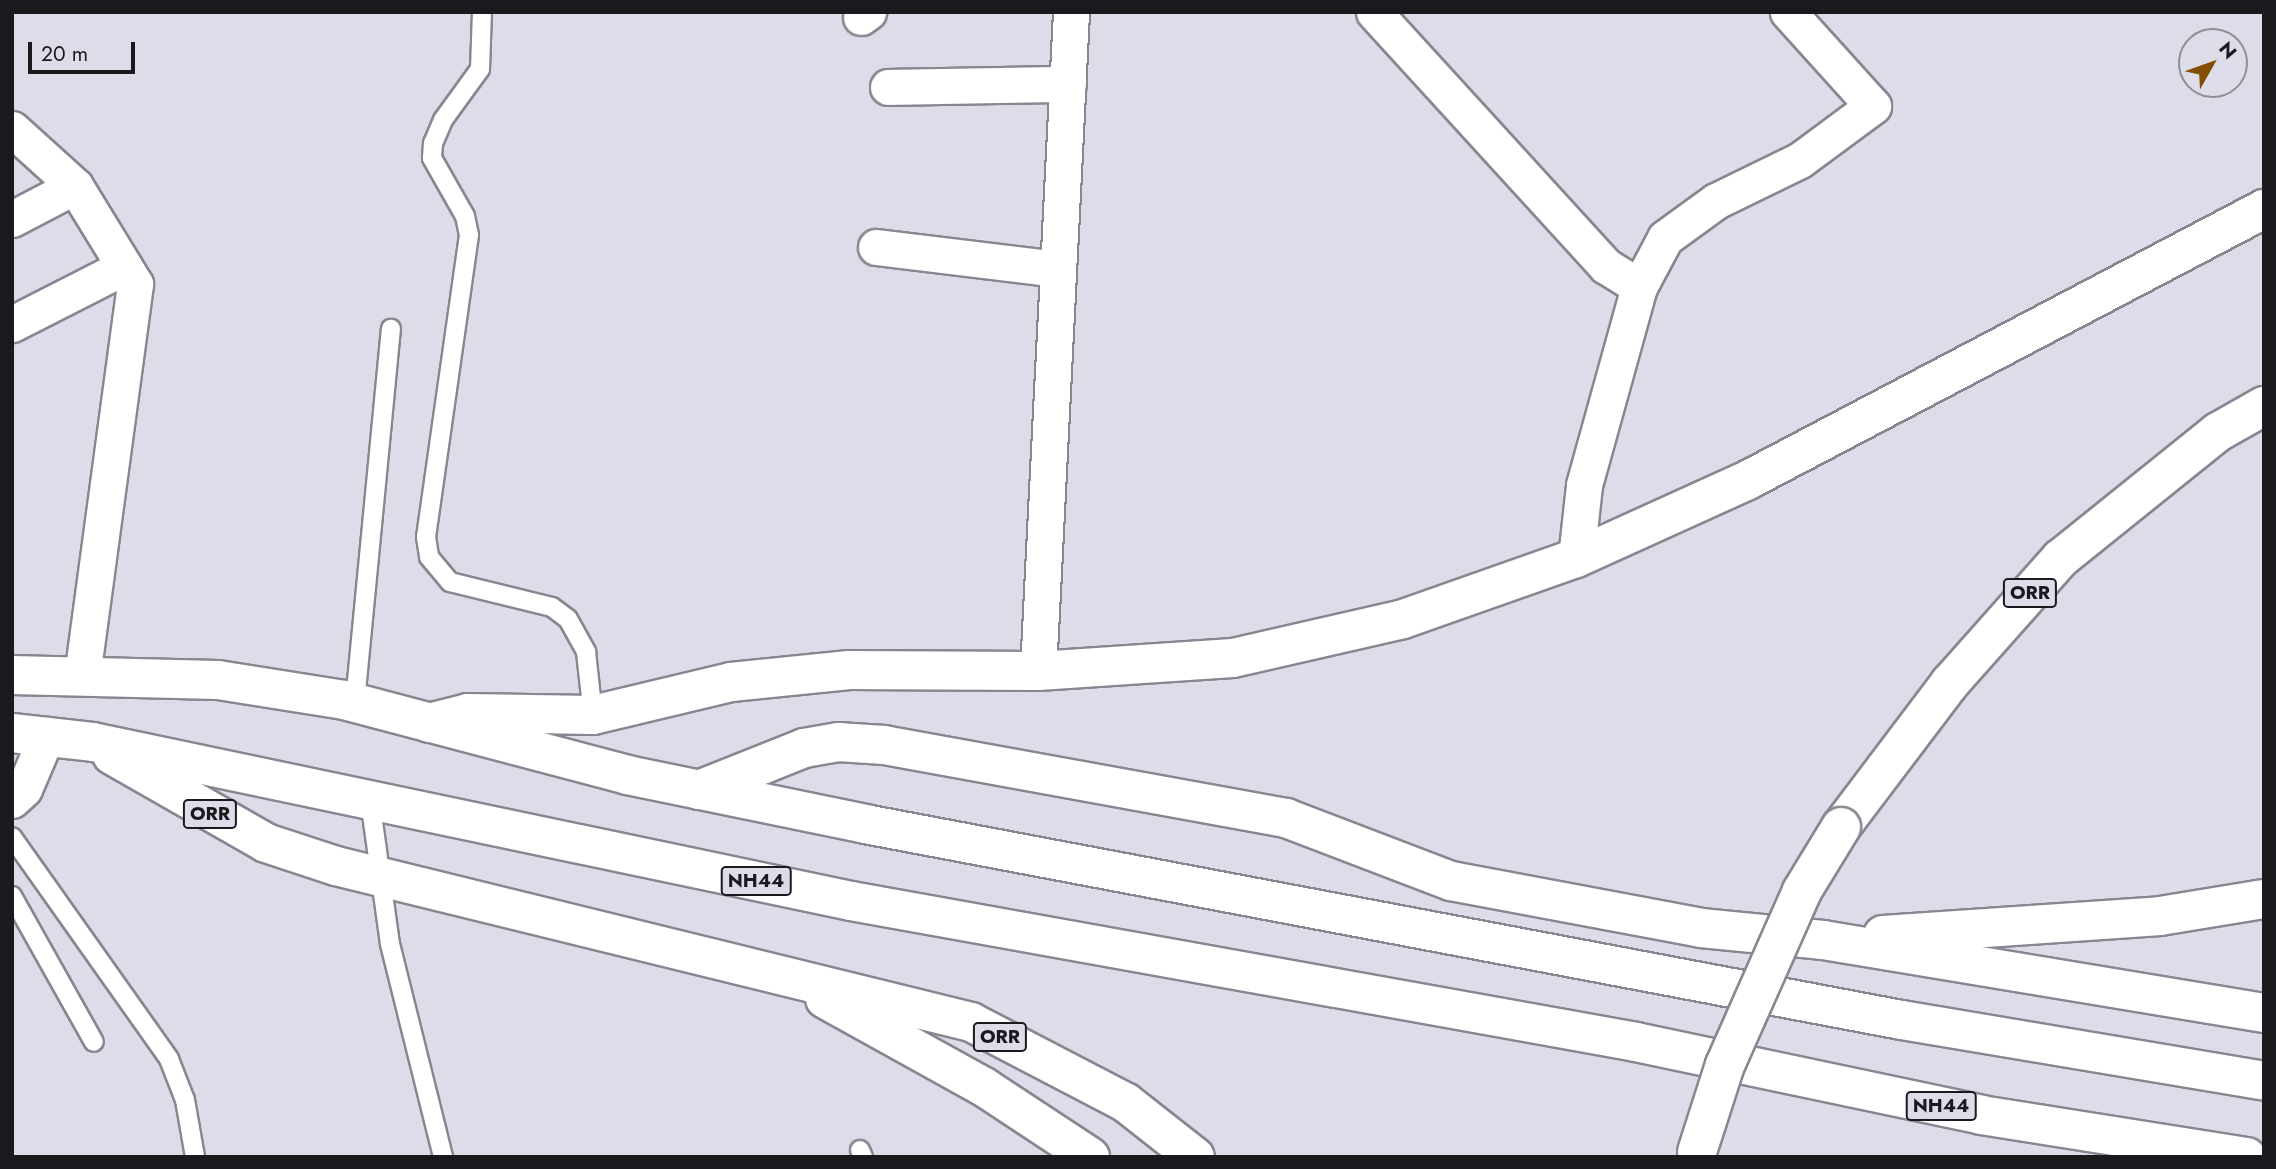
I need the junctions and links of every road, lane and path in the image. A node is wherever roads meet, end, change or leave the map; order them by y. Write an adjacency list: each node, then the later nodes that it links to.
1 (482, 12): 23 (lane)
2 (1071, 12): 5 (street)
3 (1374, 12): 14 (street)
4 (1788, 12): 14 (street)
5 (1068, 84): 6 (street); 13 (street)
6 (888, 87)
7 (12, 129): 8 (street)
8 (75, 186): 10 (street); 12 (street)
9 (2264, 209): 18 (main road)
10 (12, 219)
11 (876, 247): 13 (street)
12 (124, 267): 15 (street); 21 (street)
13 (1058, 269): 19 (street)
14 (1639, 288): 18 (street)
15 (12, 324)
16 (391, 329): 22 (lane)
17 (2264, 406): 39 (main road, ORR, bridge)
18 (1576, 558): 19 (main road)
19 (1038, 671): 23 (main road)
20 (12, 675): 21 (main road)
21 (82, 675): 22 (main road)
22 (355, 702): 24 (main road)
23 (593, 715): 24 (main road)
24 (429, 723): 27 (main road)
25 (30, 734): 26 (main road, NH44); 28 (street)
26 (93, 742): 29 (main road, NH44); 31 (main road, ORR)
27 (699, 790): 34 (main road); 38 (main road)
28 (12, 800)
29 (370, 800): 31 (lane); 44 (main road, NH44)
30 (12, 838): 40 (lane)
31 (376, 876): 35 (main road, ORR); 41 (lane)
32 (12, 896): 37 (lane)
33 (2264, 900): 34 (main road)
34 (1823, 940): 36 (main road)
35 (780, 974): 42 (main road, ORR); 43 (main road, ORR)
36 (2264, 1013)
37 (94, 1042)
38 (2264, 1081)
39 (1697, 1154)
40 (195, 1157)
41 (443, 1157)
42 (1090, 1157)
43 (1195, 1157)
44 (2247, 1157)

